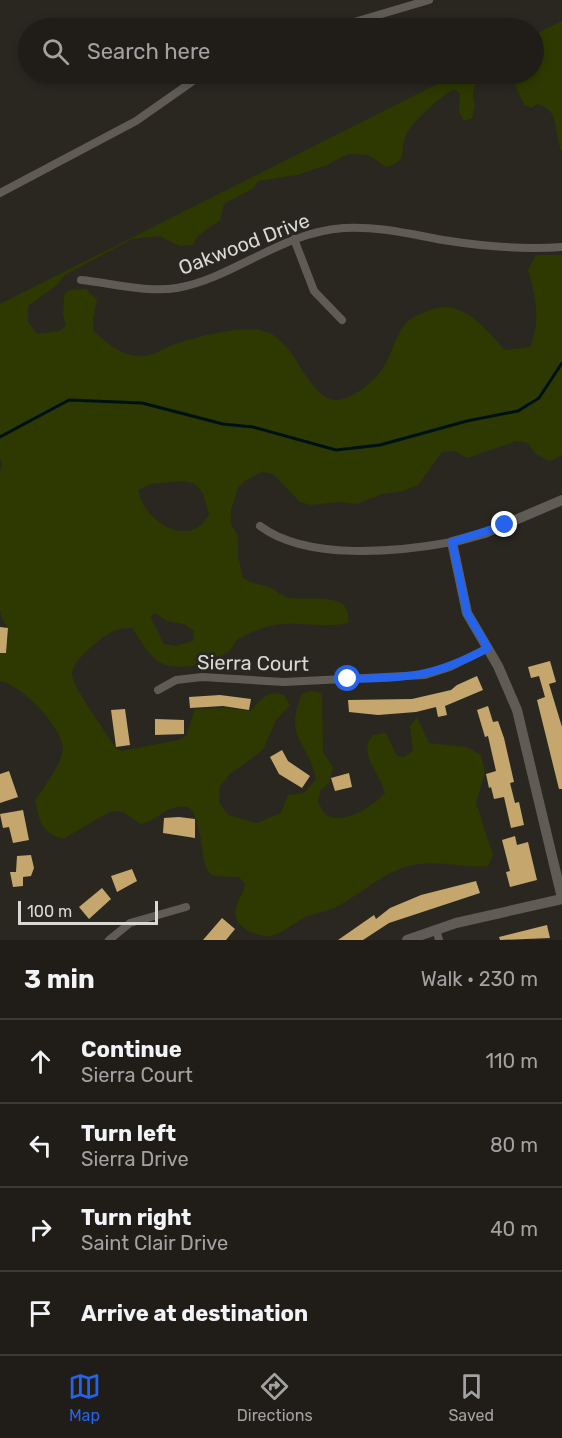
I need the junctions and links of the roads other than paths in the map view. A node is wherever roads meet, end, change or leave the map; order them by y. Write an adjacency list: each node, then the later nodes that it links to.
1 (429, 0): 2 (street)
2 (368, 18)
3 (189, 84): 4 (street)
4 (0, 193)
5 (294, 239): 6 (street, Oakwood Drive); 7 (street, Oakwood Drive); 8 (street)
6 (562, 247)
7 (81, 280)
8 (342, 320)
9 (562, 500): 11 (street)
10 (260, 526): 11 (street)
11 (452, 542): 12 (street)
12 (488, 648): 13 (street, Sierra Court); 14 (street)
13 (158, 690)
14 (562, 899): 16 (street)
15 (186, 907): 17 (street)
16 (437, 935): 18 (street)
17 (110, 940)
18 (406, 940)

